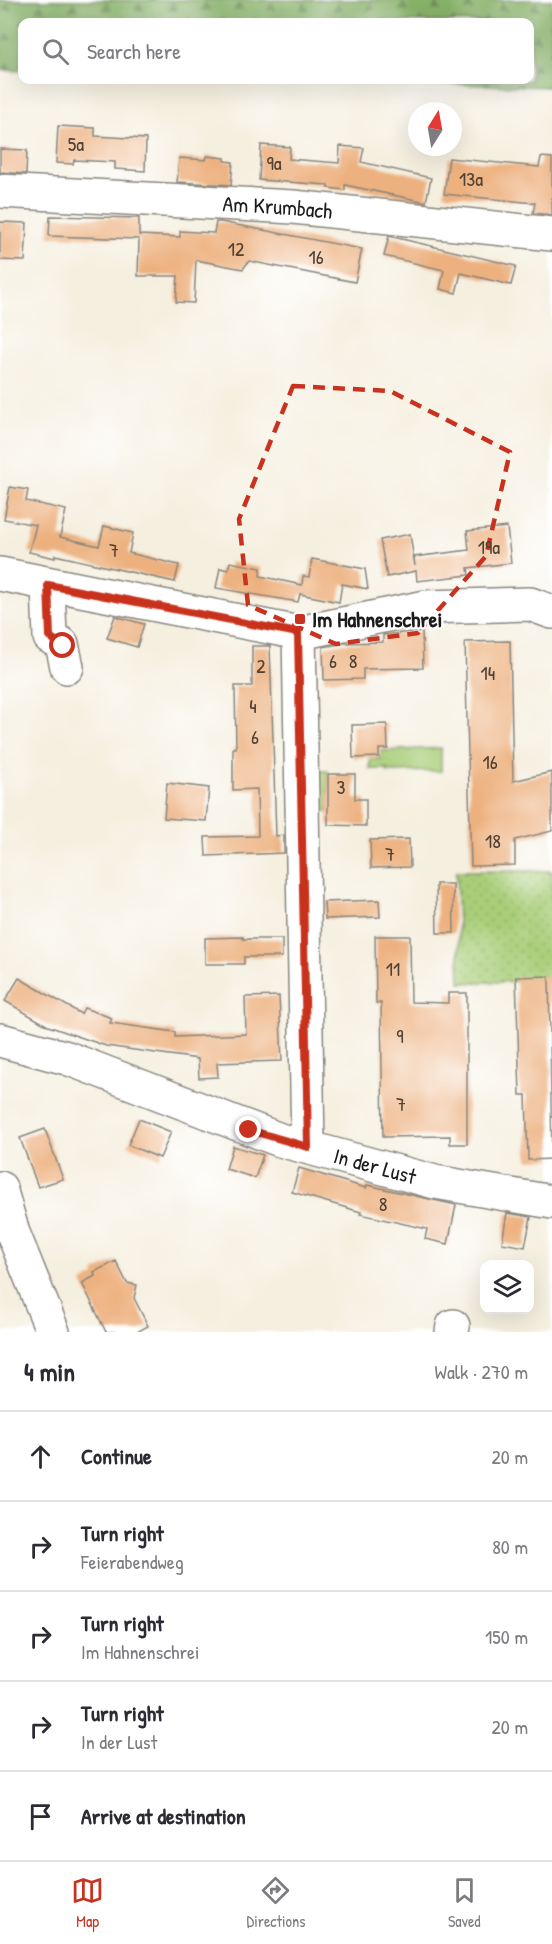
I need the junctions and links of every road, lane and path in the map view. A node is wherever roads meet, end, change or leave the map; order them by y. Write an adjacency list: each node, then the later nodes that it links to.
1 (0, 190): 2 (street, Am Krumbach)
2 (552, 234)
3 (0, 574): 4 (street)
4 (48, 585): 6 (street); 7 (street)
5 (552, 612): 6 (street)
6 (298, 633): 9 (street)
7 (67, 668)
8 (0, 1040): 9 (street, In der Lust)
9 (308, 1147): 11 (street, In der Lust)
10 (0, 1188): 12 (street)
11 (552, 1202)
12 (53, 1332)

